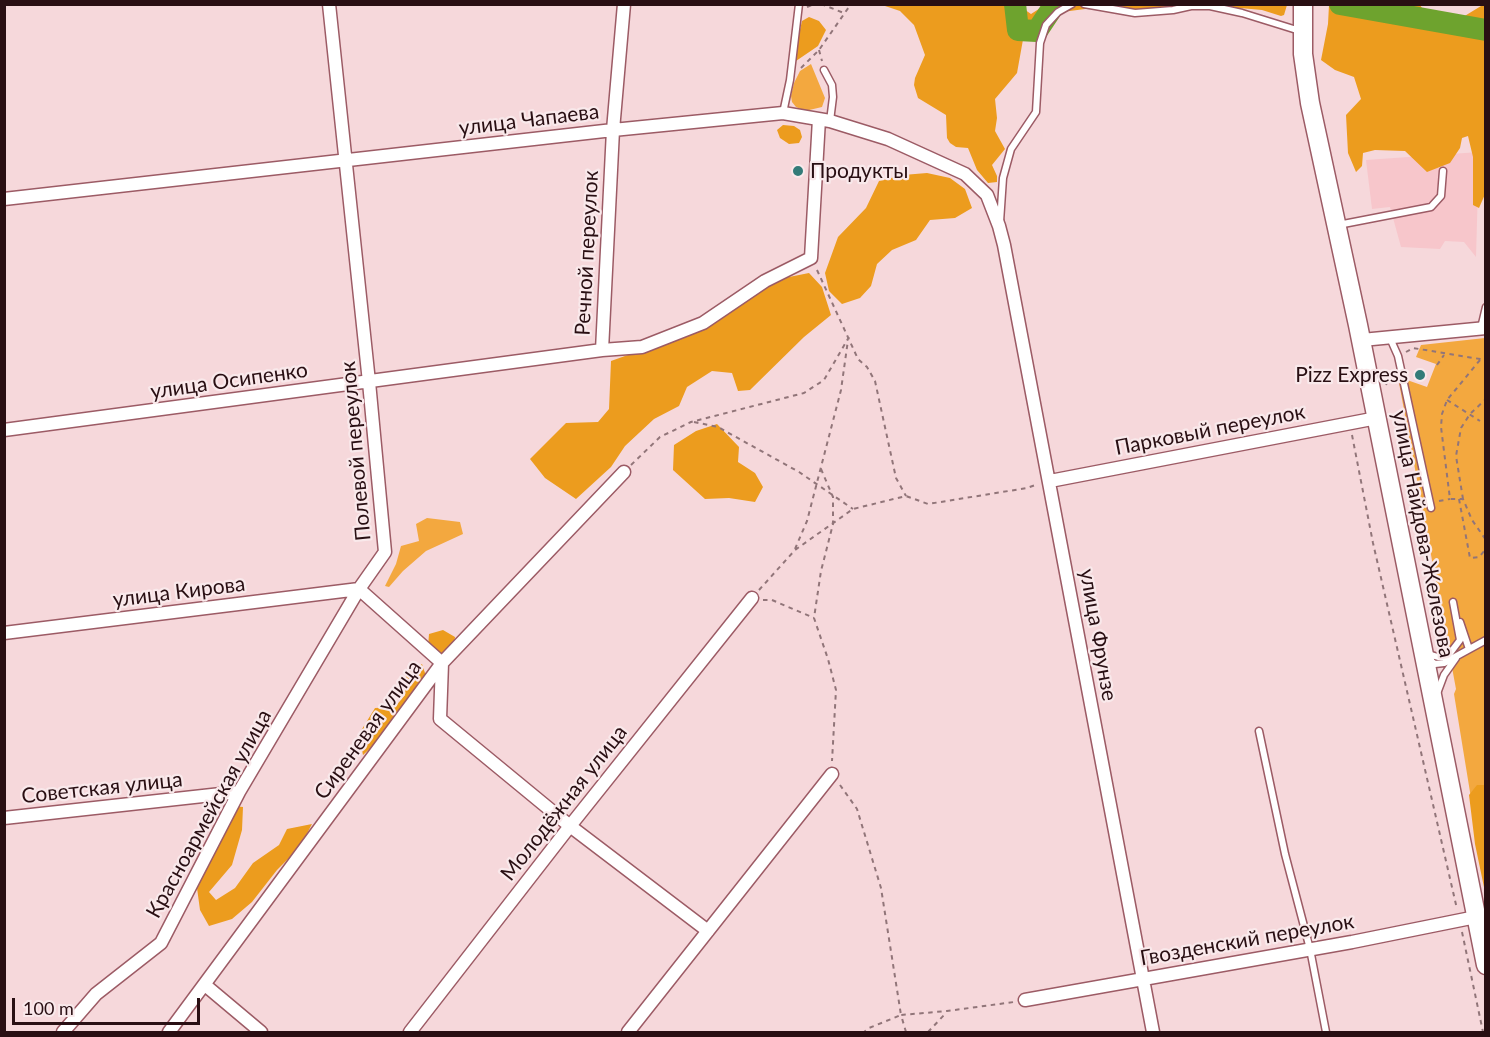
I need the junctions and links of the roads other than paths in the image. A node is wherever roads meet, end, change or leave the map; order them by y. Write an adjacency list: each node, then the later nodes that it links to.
1 (329, 4): 11 (street, Полевой переулок)
2 (624, 4): 10 (street, Речной переулок)
3 (799, 4): 8 (lane)
4 (1072, 4): 14 (lane)
5 (1084, 4): 6 (lane)
6 (1302, 19): 15 (main road, улица Найдова-Железова)
7 (824, 70): 9 (lane)
8 (783, 113): 9 (street, улица Чапаева); 10 (street, улица Чапаева)
9 (824, 120): 14 (street, улица Чапаева); 21 (street, Речной переулок)
10 (613, 130): 11 (street, улица Чапаева); 21 (street, Речной переулок)
11 (346, 161): 13 (street, улица Чапаева); 22 (street, Полевой переулок)
12 (1443, 171): 15 (lane)
13 (4, 199)
14 (999, 226): 16 (street, улица Чапаева)
15 (1337, 226): 20 (main road, улица Найдова-Железова)
16 (1004, 245): 26 (street, улица Фрунзе)
17 (1485, 306): 18 (lane)
18 (1483, 328): 19 (street)
19 (1389, 338): 20 (street); 27 (lane)
20 (1362, 340): 23 (main road, улица Найдова-Железова)
21 (602, 350): 22 (street, улица Осипенко)
22 (369, 382): 24 (street, улица Осипенко); 28 (street, Полевой переулок)
23 (1377, 418): 26 (street, Парковый переулок); 33 (main road, улица Найдова-Железова)
24 (4, 430)
25 (624, 472): 35 (street, Сиреневая улица)
26 (1050, 481): 46 (street, улица Фрунзе)
27 (1431, 508)
28 (359, 589): 30 (street, улица Кирова); 35 (street); 39 (street, Красноармейская улица)
29 (752, 598): 41 (street, Молодёжная улица)
30 (4, 633)
31 (1485, 640): 32 (lane)
32 (1469, 649): 33 (lane); 34 (lane)
33 (1423, 650): 34 (lane); 37 (main road, улица Найдова-Железова)
34 (1456, 658): 37 (lane)
35 (442, 663): 41 (street); 47 (street, Сиреневая улица)
36 (1259, 731): 44 (lane)
37 (1442, 742): 42 (main road, улица Найдова-Железова)
38 (832, 774): 43 (street)
39 (239, 792): 40 (street, Советская улица); 49 (street, Красноармейская улица)
40 (4, 818)
41 (570, 826): 43 (street); 52 (street, Молодёжная улица)
42 (1468, 920): 44 (street, Гвозденский переулок); 45 (main road, улица Найдова-Железова)
43 (708, 931): 53 (street)
44 (1310, 950): 46 (street, Гвозденский переулок); 55 (lane)
45 (1485, 965)
46 (1141, 978): 48 (street, Гвозденский переулок); 54 (street, улица Фрунзе)
47 (205, 985): 50 (street, Сиреневая улица); 51 (street)
48 (1025, 1000)
49 (63, 1032)
50 (168, 1032)
51 (261, 1032)
52 (410, 1032)
53 (628, 1032)
54 (1153, 1032)
55 (1326, 1032)

